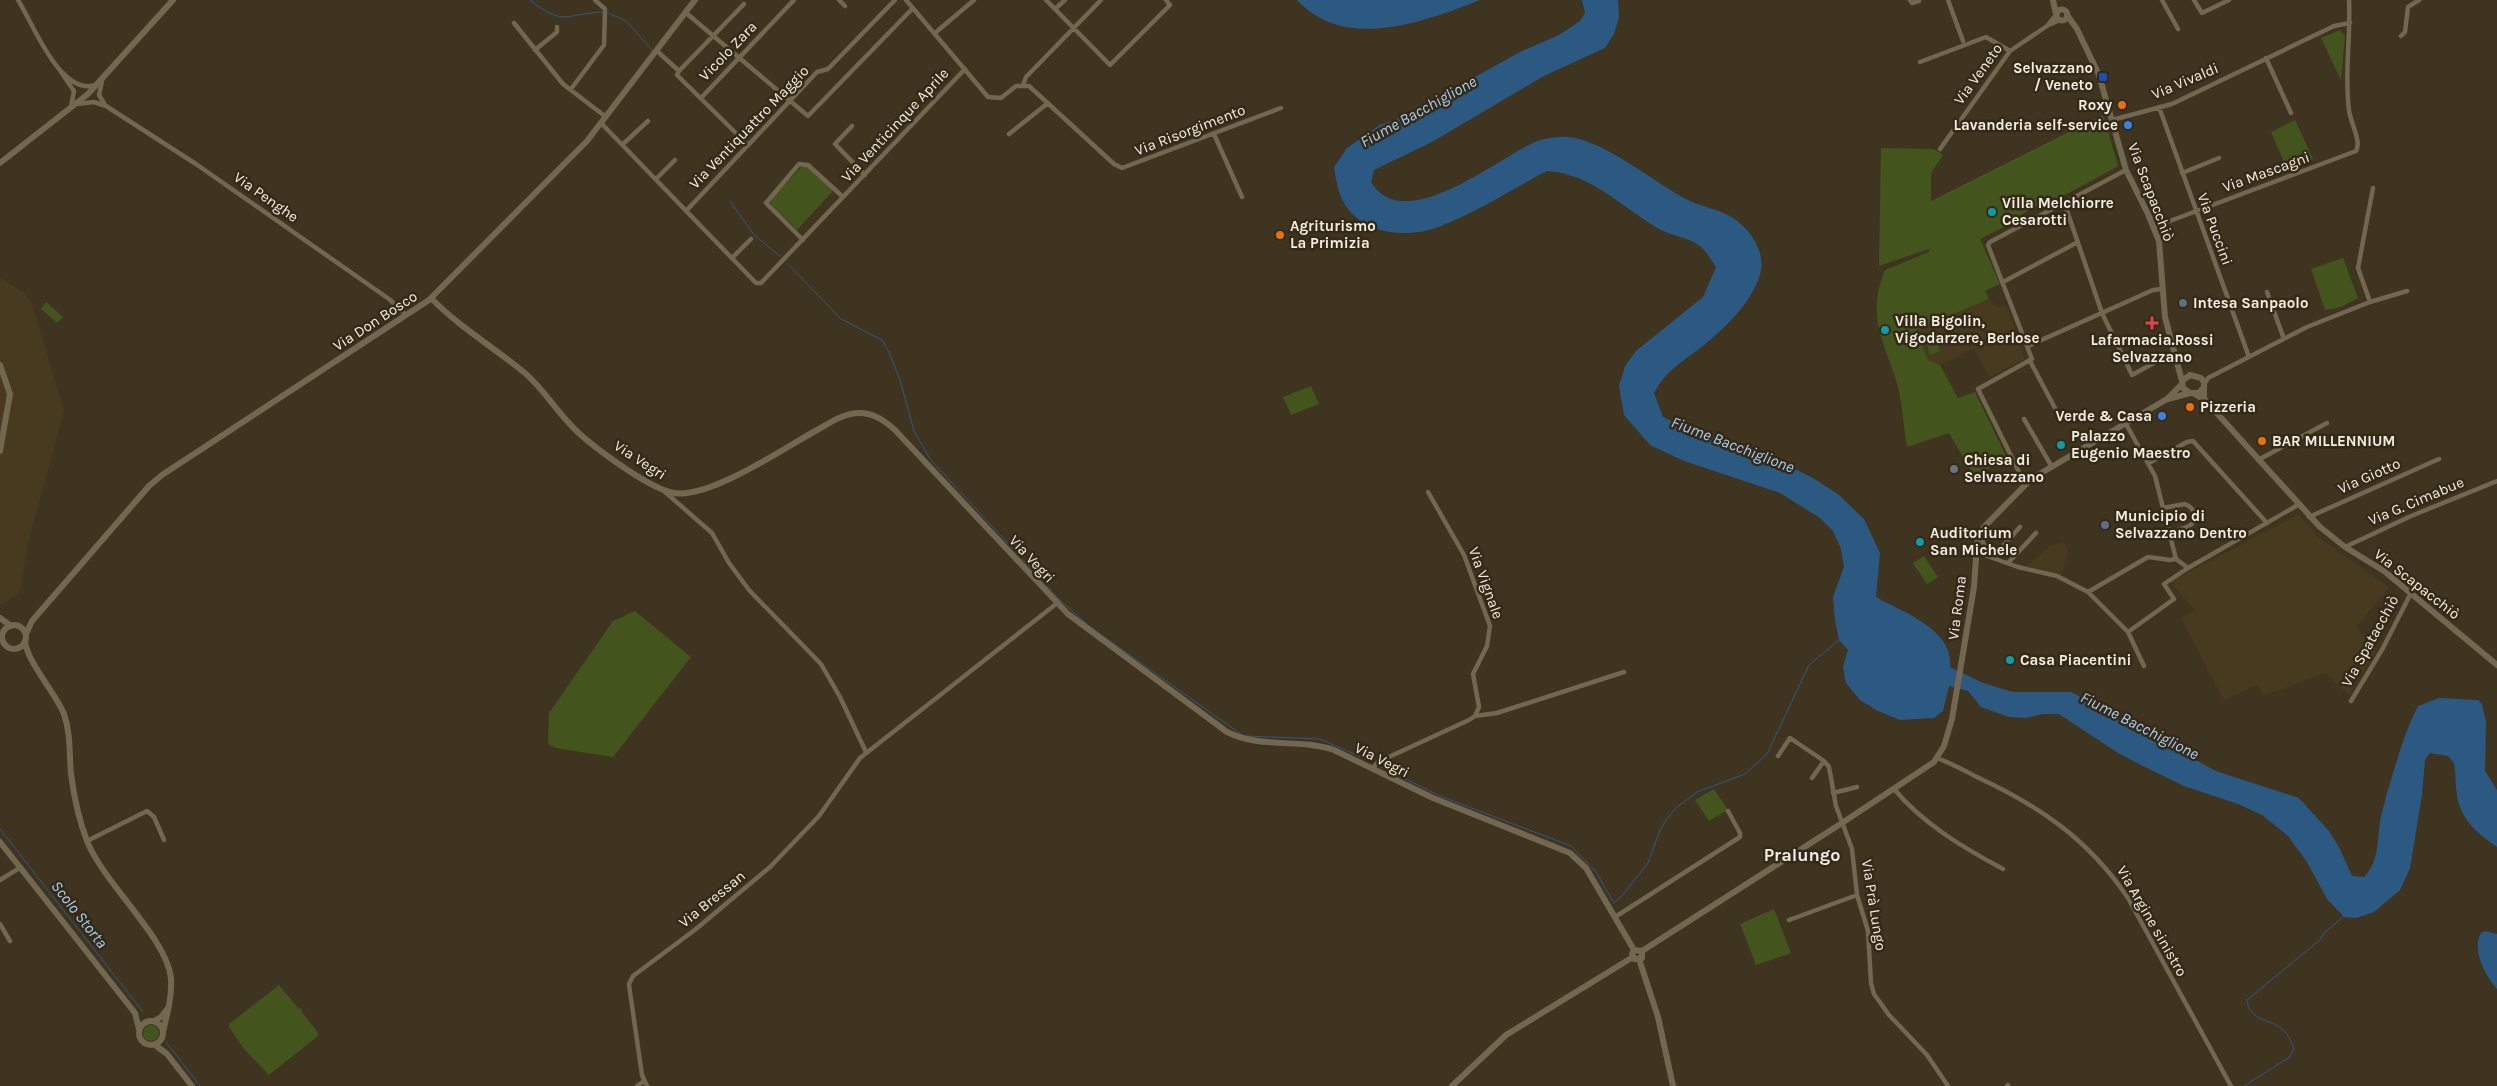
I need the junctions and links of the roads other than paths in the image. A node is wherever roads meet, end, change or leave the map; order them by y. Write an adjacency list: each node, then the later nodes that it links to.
1 (18, 0): 48 (street)
2 (173, 0): 50 (street)
3 (595, 0): 52 (street)
4 (695, 0): 28 (street, Via Don Bosco)
5 (794, 0): 44 (street, Vicolo Zara)
6 (839, 0): 25 (street)
7 (895, 0): 54 (street, Via Ventiquattro Maggio)
8 (906, 0): 26 (street)
9 (974, 0): 36 (street)
10 (1046, 0): 27 (street)
11 (1065, 0): 27 (street)
12 (1101, 0): 34 (street)
13 (1166, 0): 34 (street)
14 (1910, 0): 22 (street)
15 (1956, 0): 23 (street)
16 (2054, 0): 29 (street, Via Scapacchiò); 30 (street, Via Scapacchiò)
17 (2162, 0): 35 (street)
18 (2194, 0): 19 (street)
19 (2229, 0)
20 (2349, 0): 32 (street)
21 (2419, 0): 39 (street)
22 (1919, 1)
23 (1949, 1): 40 (street)
24 (744, 4): 37 (street)
25 (845, 6)
26 (913, 8): 36 (street); 54 (street)
27 (1055, 9): 34 (street)
28 (686, 12): 37 (street); 42 (street, Via Don Bosco)
29 (2066, 13): 30 (street); 38 (street, Via Scapacchiò)
30 (2058, 17): 38 (street, Via Scapacchiò); 43 (street, Via Veneto)
31 (514, 23): 41 (street)
32 (2350, 23): 45 (street, Via Vivaldi); 84 (street, Via Mascagni)
33 (557, 27): 41 (street)
34 (1074, 27): 51 (street)
35 (2178, 29)
36 (935, 33): 47 (street)
37 (714, 36): 44 (street); 49 (street)
38 (2079, 36): 63 (street, Via Scapacchiò)
39 (2401, 36)
40 (1963, 41)
41 (535, 50): 52 (street)
42 (657, 50): 49 (street); 62 (street, Via Don Bosco)
43 (2010, 51): 46 (street); 71 (street, Via Veneto)
44 (740, 58): 53 (street, Vicolo Zara); 54 (street)
45 (2266, 58): 59 (street, Via Vivaldi); 61 (street)
46 (1920, 62)
47 (965, 69): 51 (street); 77 (street, Via Venticinque Aprile)
48 (60, 71): 50 (street); 60 (street)
49 (679, 71): 53 (street)
50 (102, 81): 56 (street); 57 (street)
51 (1023, 85): 55 (street, Via Risorgimento)
52 (571, 89): 62 (street)
53 (701, 98): 70 (street)
54 (790, 100): 70 (street, Via Ventiquattro Maggio)
55 (1048, 103): 67 (street); 68 (street, Via Risorgimento)
56 (77, 104): 57 (street, Via Penghe); 60 (street)
57 (106, 106): 97 (street, Via Penghe)
58 (1281, 108): 68 (street, Via Risorgimento)
59 (2159, 108): 63 (street, Via Vivaldi); 76 (street, Via Puccini)
60 (68, 112): 74 (street)
61 (2291, 113)
62 (606, 117): 65 (street, Via Don Bosco)
63 (2112, 120): 75 (street, Via Scapacchiò)
64 (648, 121): 69 (street)
65 (601, 123): 69 (street); 94 (street, Via Don Bosco)
66 (852, 126): 77 (street)
67 (1009, 134)
68 (1214, 134): 81 (street)
69 (623, 144): 78 (street)
70 (748, 144): 83 (street, Via Ventiquattro Maggio)
71 (1940, 149)
72 (2219, 158): 76 (street)
73 (675, 160): 78 (street)
74 (0, 163)
75 (2126, 170): 82 (street); 85 (street, Via Scapacchiò)
76 (2182, 173): 84 (street, Via Puccini)
77 (865, 175): 80 (street, Via Venticinque Aprile)
78 (656, 178): 83 (street)
79 (2373, 188): 95 (street)
80 (844, 197): 87 (street, Via Venticinque Aprile); 87 (street, Via Venticinque Aprile)
81 (1242, 198)
82 (2064, 202): 88 (street); 90 (street)
83 (686, 211): 89 (street)
84 (2195, 211): 85 (street, Via Mascagni); 101 (street, Via Puccini)
85 (2154, 227): 91 (street, Via Scapacchiò)
86 (751, 239): 89 (street)
87 (803, 240): 89 (street, Via Venticinque Aprile)
88 (2078, 242): 90 (street); 96 (street)
89 (732, 258)
90 (2003, 282): 99 (street)
91 (2162, 288): 96 (street); 100 (street, Via Scapacchiò)
92 (2267, 292): 98 (street)
93 (2407, 292): 95 (street)
94 (431, 298): 97 (street, Via Don Bosco); 122 (street, Via Vegri)
95 (2370, 302): 98 (street)
96 (2102, 313): 99 (street); 100 (street)
97 (406, 316): 144 (street, Via Don Bosco)
98 (2284, 339): 101 (street)
99 (2028, 346): 102 (street)
100 (2174, 352): 103 (street, Via Scapacchiò)
101 (2249, 357): 107 (street)
102 (2030, 361): 111 (street); 121 (street)
103 (2179, 363): 105 (street, Via Scapacchiò); 106 (street, Via Scapacchiò)
104 (0, 365): 115 (street)
105 (2192, 375): 106 (street); 107 (street)
106 (2182, 382): 108 (street); 110 (street, Via Roma)
107 (2204, 382): 108 (street); 109 (street)
108 (2192, 393): 109 (street, Via Scapacchiò); 110 (street, Via Roma)
109 (2204, 398): 117 (street, Via Scapacchiò)
110 (2167, 399): 114 (street, Via Roma)
111 (2056, 410)
112 (2024, 419): 119 (street)
113 (2327, 423): 117 (street)
114 (2126, 424): 118 (street); 119 (street, Via Roma)
115 (0, 451)
116 (2439, 459): 126 (street, Via Giotto)
117 (2258, 460): 124 (street, Via Scapacchiò)
118 (2149, 463): 125 (street); 127 (street)
119 (2052, 467): 121 (street, Via Roma)
120 (2497, 481): 133 (street, Via G. Cimabue)
121 (2025, 484): 129 (street, Via Roma)
122 (663, 490): 142 (street, Via Vegri); 160 (street)
123 (1428, 492): 159 (street, Via Vignale)
124 (2298, 505): 126 (street, Via Scapacchiò); 127 (street)
125 (2163, 508): 130 (street); 130 (street)
126 (2309, 517): 133 (street, Via Scapacchiò)
127 (2267, 523): 139 (street)
128 (2020, 527): 136 (street)
129 (1983, 528): 132 (street, Via Roma); 134 (street)
130 (2169, 532): 137 (street)
131 (2036, 533): 138 (street)
132 (1977, 543): 134 (street); 135 (street, Via Roma)
133 (2345, 547): 141 (street, Via Scapacchiò)
134 (1986, 549): 136 (street)
135 (1976, 552): 136 (street); 162 (street, Via Roma)
136 (1992, 557): 138 (street)
137 (2176, 559): 139 (street); 140 (street)
138 (2008, 563): 140 (street)
139 (2188, 568): 148 (street)
140 (2088, 592): 148 (street)
141 (2411, 593): 155 (street, Via Scapacchiò); 158 (street, Via Spatacchiò)
142 (1056, 604): 160 (street, Via Bressan); 164 (street, Via Vegri)
143 (0, 618): 146 (street)
144 (32, 621): 147 (street, Via Don Bosco); 150 (street, Via Don Bosco)
145 (0, 625): 149 (street)
146 (11, 626): 147 (street, Via Don Bosco); 149 (street)
147 (19, 626): 150 (street)
148 (2128, 632): 156 (street)
149 (2, 638): 151 (street)
150 (26, 638): 153 (street, Via Don Bosco); 154 (street)
151 (9, 648): 152 (street); 153 (street)
152 (0, 649)
153 (17, 649): 154 (street)
154 (28, 655): 171 (street)
155 (2497, 665)
156 (2144, 666)
157 (1624, 672): 159 (street)
158 (2351, 701)
159 (1475, 716): 164 (street)
160 (866, 752): 191 (street, Via Bressan)
161 (1778, 756): 163 (street)
162 (1939, 756): 167 (street); 198 (street, Via Argine sinistro)
163 (1824, 761): 165 (street); 168 (street, Via Prà Lungo)
164 (1373, 768): 178 (street, Via Vegri)
165 (1812, 778)
166 (1857, 787): 168 (street)
167 (1894, 789): 170 (street); 175 (street)
168 (1833, 793): 170 (street, Via Prà Lungo)
169 (1728, 811): 178 (street)
170 (1842, 823): 177 (street, Via Prà Lungo); 182 (street)
171 (87, 840): 172 (street); 183 (street)
172 (164, 840)
173 (0, 842): 174 (street)
174 (21, 867): 176 (street); 184 (street)
175 (2003, 870)
176 (0, 880)
177 (1857, 895): 179 (street); 197 (street, Via Prà Lungo)
178 (1615, 917): 182 (street, Via Vegri)
179 (1789, 920)
180 (0, 924): 181 (street)
181 (10, 941)
182 (1636, 952): 195 (street); 196 (street)
183 (169, 1007): 185 (street); 187 (street)
184 (135, 1013): 185 (street); 186 (street)
185 (151, 1021): 186 (street); 187 (street)
186 (139, 1029): 189 (street)
187 (163, 1032): 188 (street)
188 (162, 1039): 189 (street); 190 (street)
189 (155, 1044): 190 (street)
190 (167, 1054): 192 (street)
191 (644, 1081): 193 (street); 194 (street)
192 (192, 1086)
193 (637, 1086)
194 (647, 1086)
195 (1452, 1086)
196 (1673, 1086)
197 (1948, 1086)
198 (2231, 1086)

